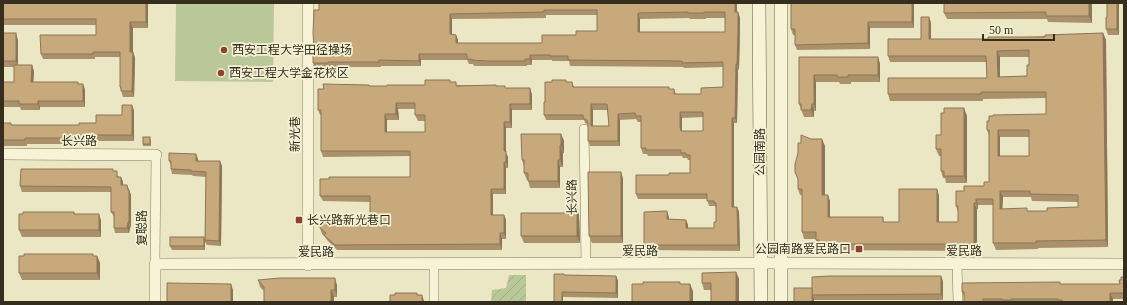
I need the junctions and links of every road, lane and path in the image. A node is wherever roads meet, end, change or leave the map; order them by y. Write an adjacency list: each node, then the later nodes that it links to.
1 (308, 3): 13 (street, 新光巷)
2 (759, 3): 10 (main road, 公园南路)
3 (781, 3): 7 (main road, 公园南路)
4 (584, 129): 9 (street, 长兴路)
5 (3, 154): 6 (street, 长兴路)
6 (156, 155): 8 (street, 复聪路)
7 (781, 263): 10 (street, 爱民路); 11 (street, 爱民路); 18 (main road, 公园南路)
8 (155, 264): 13 (street, 爱民路); 15 (street, 复聪路)
9 (586, 264): 10 (street, 爱民路); 14 (street, 爱民路)
10 (761, 264): 17 (main road, 公园南路)
11 (958, 264): 12 (street, 爱民路); 19 (street)
12 (1124, 264)
13 (308, 265): 14 (street, 爱民路)
14 (434, 265): 16 (street)
15 (155, 302)
16 (434, 302)
17 (761, 302)
18 (781, 302)
19 (958, 302)

